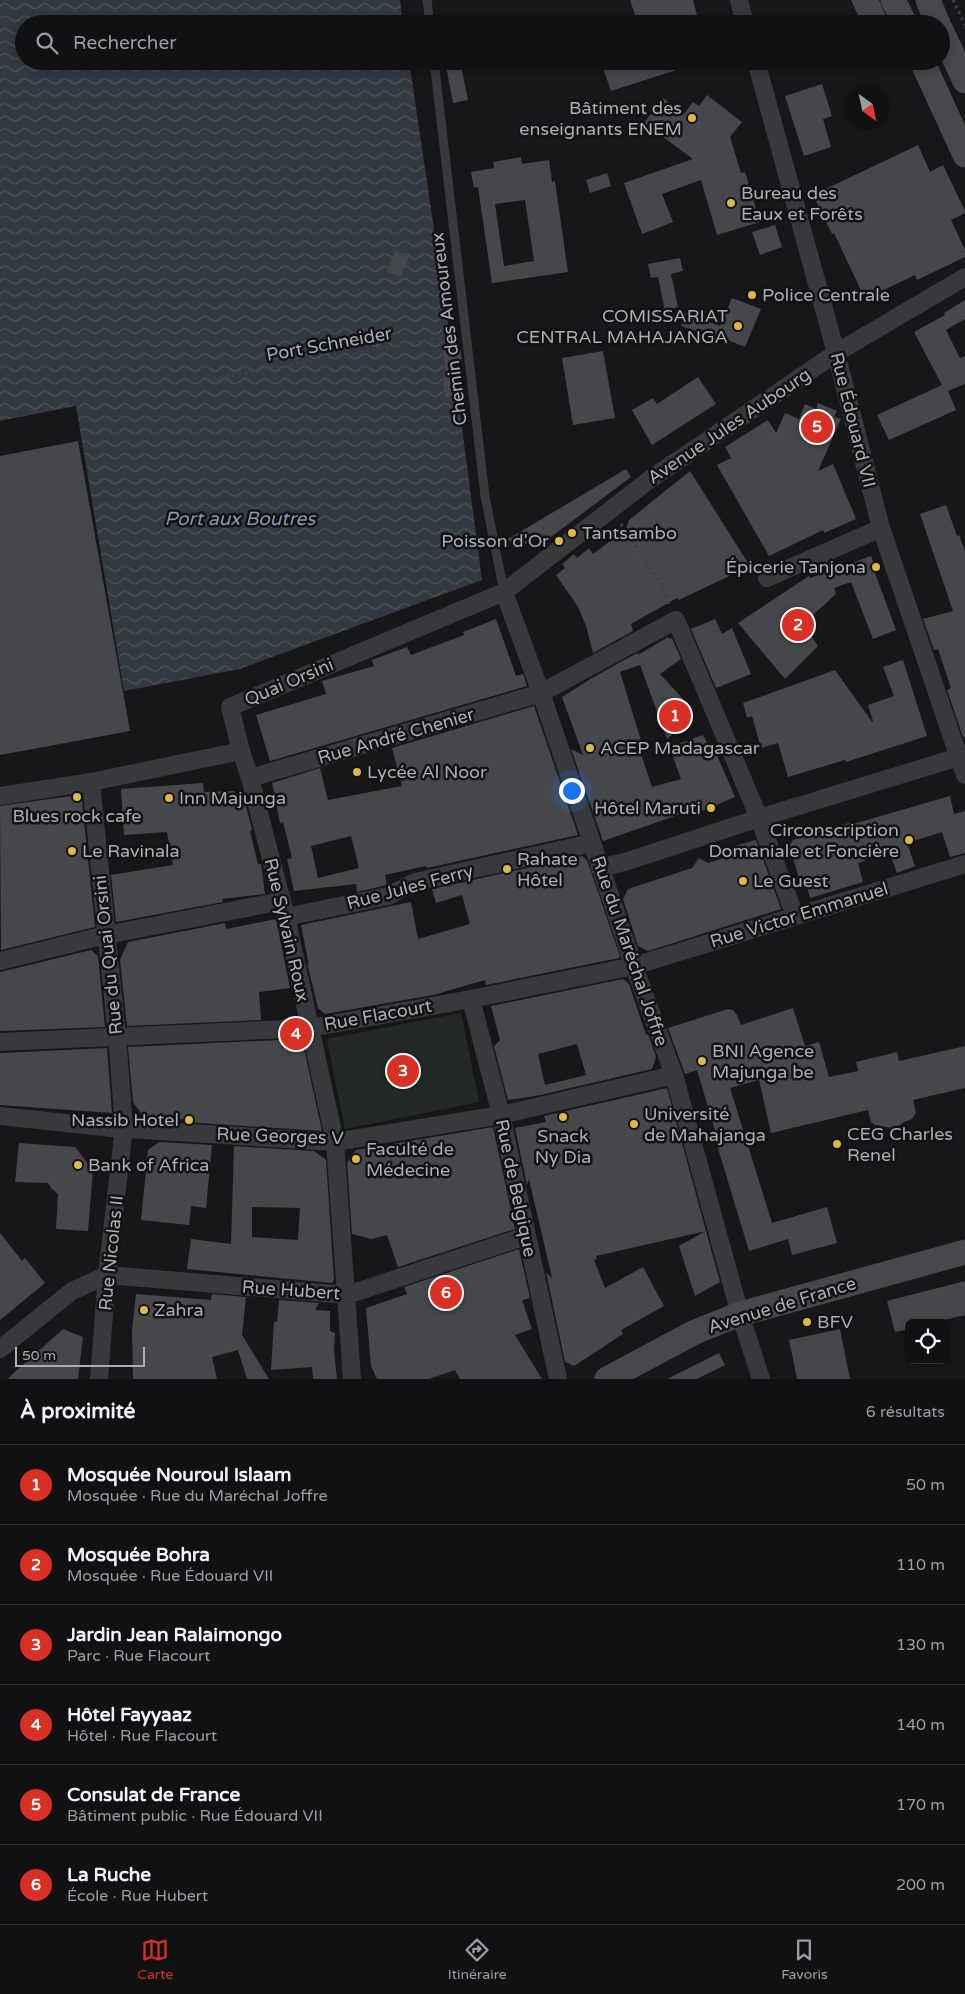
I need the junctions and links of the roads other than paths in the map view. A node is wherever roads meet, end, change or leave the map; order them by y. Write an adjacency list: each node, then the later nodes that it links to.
1 (427, 0): 5 (lane)
2 (739, 0): 6 (street)
3 (894, 0): 7 (main road)
4 (928, 0): 8 (main road)
5 (429, 15)
6 (743, 15)
7 (901, 15)
8 (934, 15)
9 (950, 50): 13 (main road)
10 (435, 70): 19 (lane, Chemin des Amoureux)
11 (758, 70): 16 (street, Rue Édouard VII)
12 (926, 70): 14 (main road)
13 (965, 82)
14 (965, 155)
15 (965, 277): 16 (street, Avenue Jules Aubourg)
16 (836, 353): 17 (street, Rue Édouard VII); 19 (street, Avenue Jules Aubourg)
17 (881, 528): 18 (street); 22 (street, Rue Édouard VII)
18 (767, 578)
19 (504, 592): 20 (street, Rue du Maréchal Joffre); 21 (street, Quai Orsini)
20 (541, 693): 24 (street, Rue André Chenier); 27 (street, Rue André Chenier); 28 (street, Rue du Maréchal Joffre)
21 (241, 751): 24 (street, Rue Sylvain Roux); 25 (street)
22 (962, 756): 23 (street, Rue Édouard VII); 27 (street)
23 (965, 775)
24 (250, 778): 31 (street, Rue Sylvain Roux)
25 (91, 782): 26 (street); 33 (street, Rue du Quai Orsini)
26 (0, 796)
27 (759, 818): 30 (street); 32 (street)
28 (592, 843): 30 (street, Rue du Maréchal Joffre); 31 (street, Rue Jules Ferry)
29 (965, 864): 32 (street, Rue Victor Emmanuel)
30 (600, 868): 35 (street, Rue du Maréchal Joffre)
31 (284, 909): 33 (street, Rue Jules Ferry); 37 (street, Rue Sylvain Roux)
32 (795, 916): 35 (street, Rue Victor Emmanuel)
33 (106, 935): 34 (street, Rue Jules Ferry); 38 (street, Rue du Quai Orsini)
34 (0, 961)
35 (634, 966): 36 (street, Rue Flacourt); 40 (street, Rue du Maréchal Joffre)
36 (471, 999): 37 (street, Rue Flacourt); 41 (street, Rue de Belgique)
37 (310, 1028): 38 (street, Rue Flacourt); 44 (street, Rue Sylvain Roux)
38 (117, 1036): 39 (street, Rue Flacourt); 43 (street, Rue du Quai Orsini)
39 (0, 1042)
40 (674, 1075): 41 (street, Rue Georges V); 49 (street, Rue du Maréchal Joffre)
41 (500, 1115): 44 (street, Rue Georges V); 45 (street, Rue de Belgique)
42 (0, 1116): 43 (street, Rue Georges V)
43 (124, 1128): 44 (street, Rue Georges V); 47 (street, Rue Nicolas II)
44 (335, 1142): 48 (street, Rue Sylvain Roux)
45 (526, 1236): 48 (street, Rue Hubert); 53 (street, Rue de Belgique)
46 (964, 1254): 49 (main road, Avenue de France)
47 (107, 1275): 48 (street, Rue Hubert); 50 (street); 51 (street, Rue Nicolas II)
48 (347, 1295): 52 (street, Rue Sylvain Roux)
49 (740, 1314): 54 (main road, Avenue de France); 55 (street, Rue du Maréchal Joffre)
50 (0, 1349)
51 (99, 1379)
52 (352, 1379)
53 (558, 1379)
54 (607, 1379)
55 (761, 1379)

